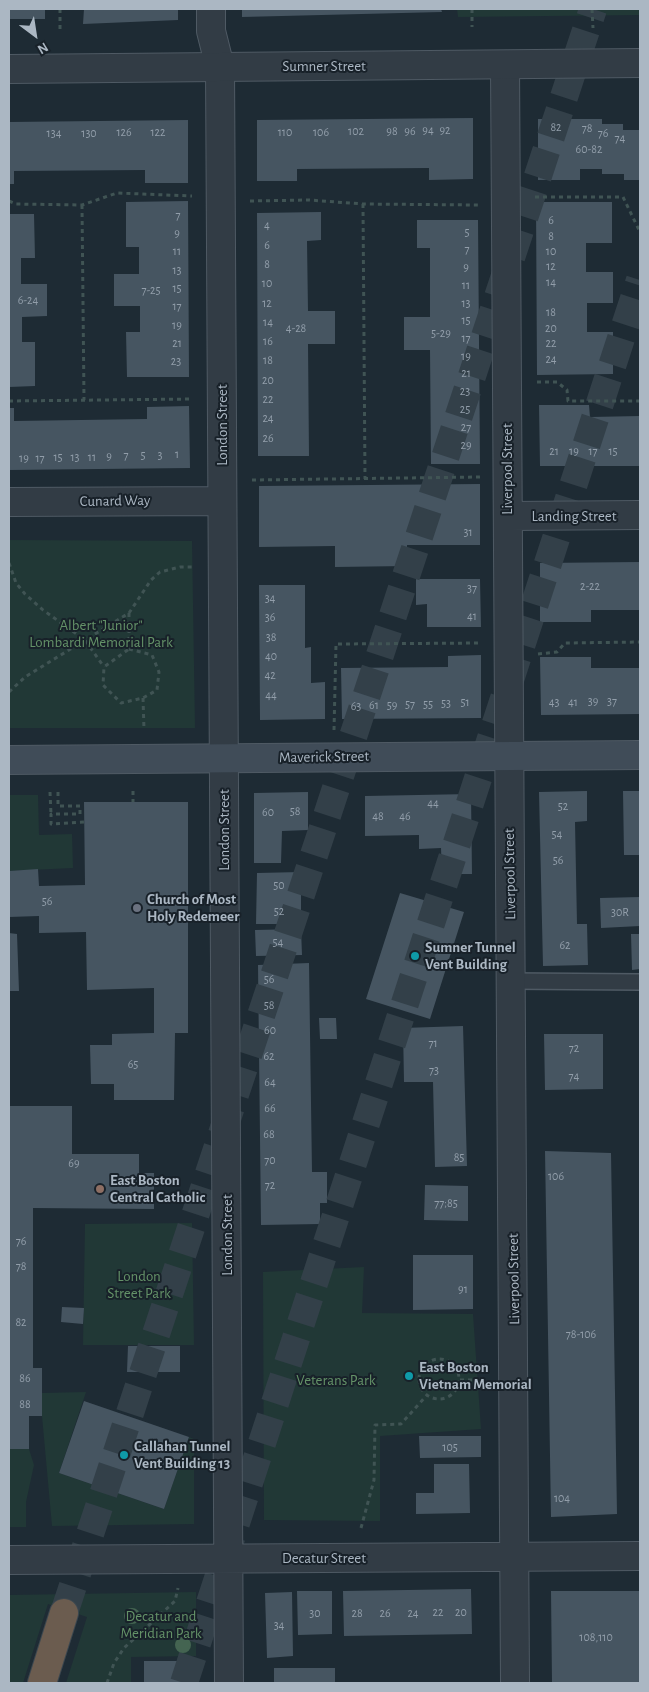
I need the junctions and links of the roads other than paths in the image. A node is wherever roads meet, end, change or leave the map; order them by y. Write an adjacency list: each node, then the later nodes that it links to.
1 (211, 9): 4 (street, London Street)
2 (640, 63): 3 (street, Sumner Street)
3 (505, 65): 4 (street, Sumner Street); 9 (street, Liverpool Street)
4 (220, 67): 5 (street, Sumner Street); 6 (street, London Street)
5 (9, 69)
6 (222, 501): 7 (street, Cunard Way); 12 (street, London Street)
7 (9, 502)
8 (640, 515): 9 (street, Landing Street)
9 (508, 516): 11 (street, Liverpool Street)
10 (640, 755): 11 (main road, Maverick Street)
11 (509, 756): 12 (main road, Maverick Street); 14 (street, Liverpool Street)
12 (223, 758): 13 (main road, Maverick Street); 18 (street, London Street)
13 (9, 760)
14 (511, 981): 15 (lane); 17 (street, Liverpool Street)
15 (640, 982)
16 (640, 1556): 17 (street, Decatur Street)
17 (514, 1557): 18 (street, Decatur Street); 23 (street, Liverpool Street)
18 (229, 1559): 19 (street, Decatur Street); 22 (street, London Street)
19 (9, 1560)
20 (64, 1613): 21 (highway)
21 (42, 1683)
22 (229, 1683)
23 (515, 1683)

